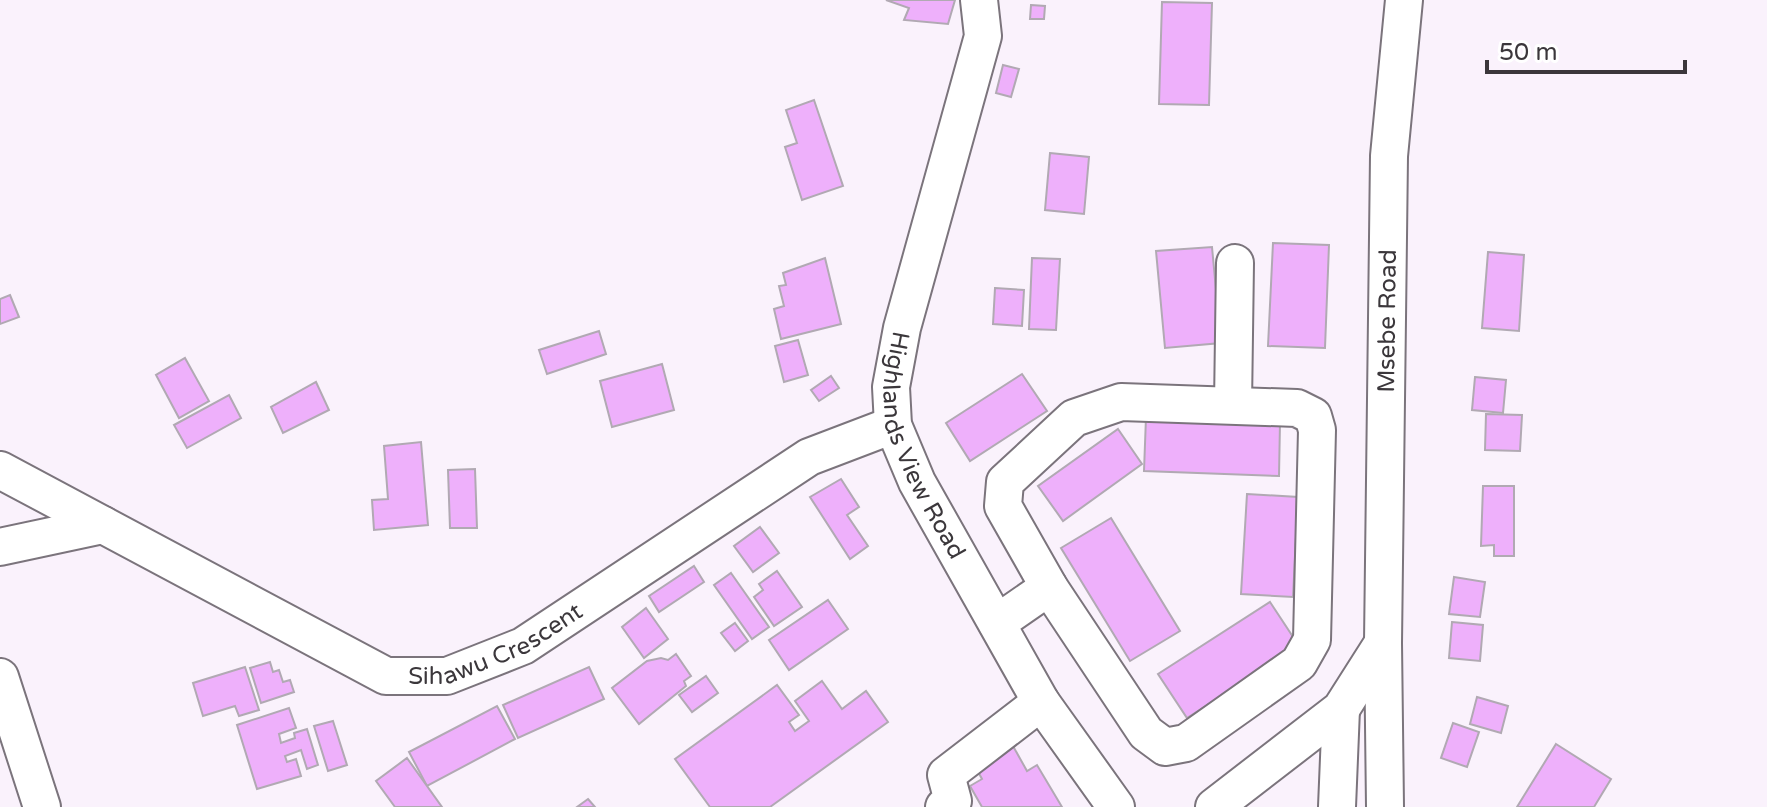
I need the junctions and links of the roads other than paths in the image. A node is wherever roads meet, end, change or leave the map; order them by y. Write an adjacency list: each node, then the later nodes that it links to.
1 (979, 0): 5 (street, Highlands View Road)
2 (1404, 0): 11 (street, Msebe Road)
3 (1235, 263): 4 (street)
4 (1233, 405): 9 (street); 9 (street)
5 (893, 425): 7 (street, Sihawu Crescent); 10 (street, Highlands View Road)
6 (0, 470): 7 (street, Sihawu Crescent)
7 (103, 525): 8 (street)
8 (0, 547)
9 (1049, 587): 10 (street)
10 (997, 623): 13 (street, Highlands View Road)
11 (1383, 643): 14 (street); 20 (street, Msebe Road)
12 (0, 677): 16 (street)
13 (1041, 702): 17 (street); 18 (street, Highlands View Road)
14 (1341, 709): 15 (street); 19 (street)
15 (1330, 803)
16 (42, 807)
17 (944, 807)
18 (1116, 807)
19 (1214, 807)
20 (1385, 807)

